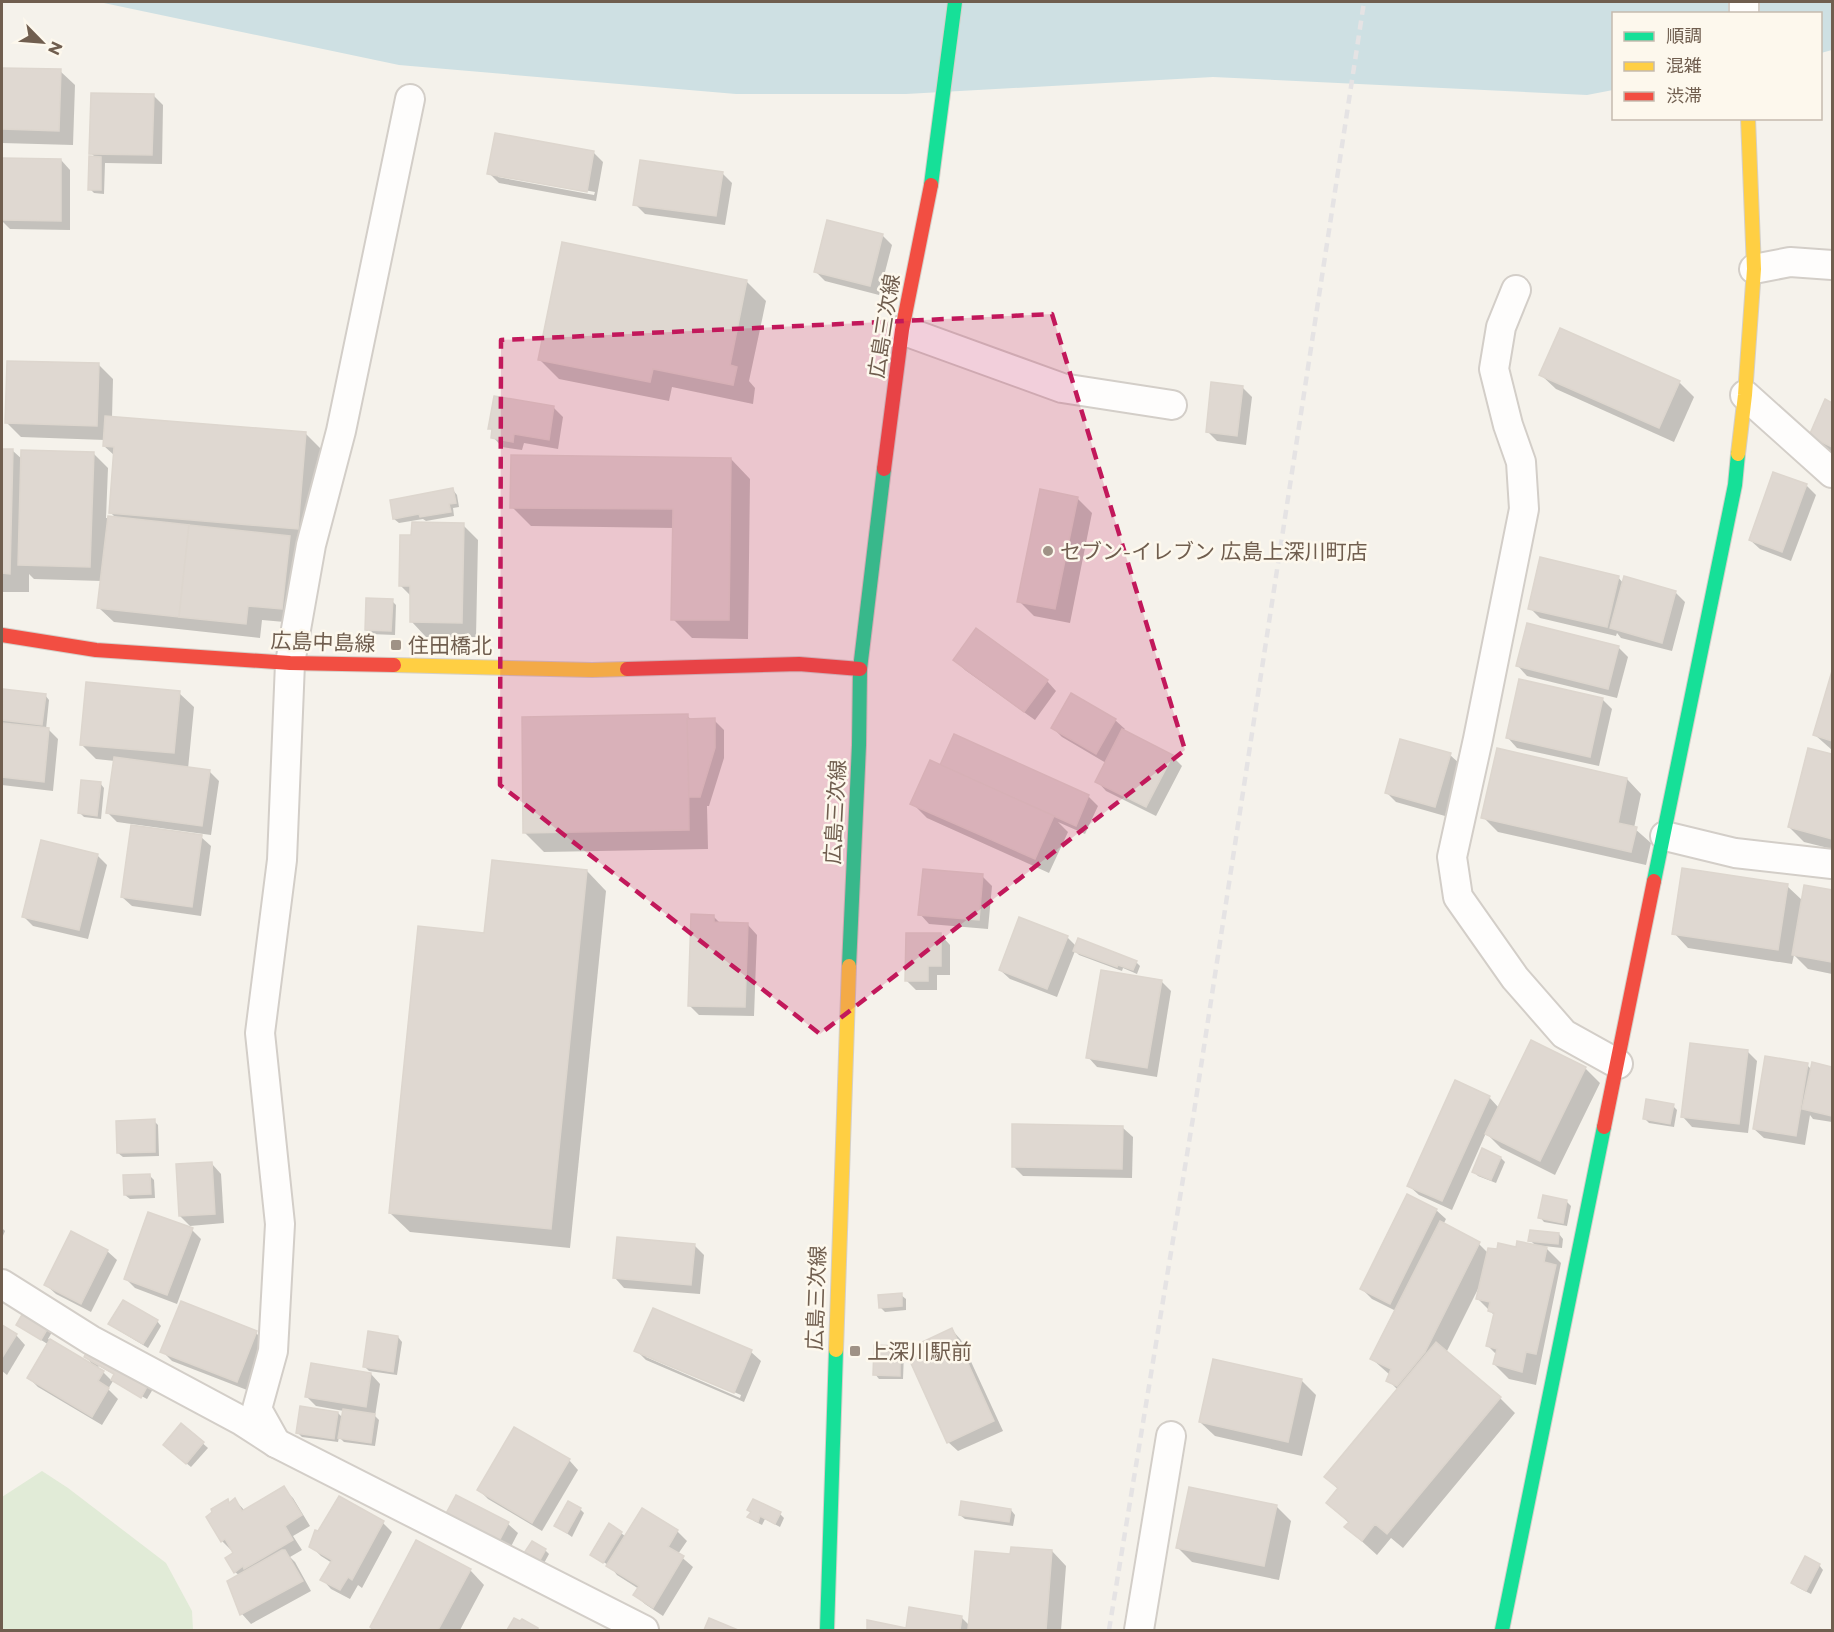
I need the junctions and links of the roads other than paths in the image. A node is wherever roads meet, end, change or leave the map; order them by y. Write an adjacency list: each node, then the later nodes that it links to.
1 (955, 2): 7 (main road, 広島三次線)
2 (411, 99): 12 (street)
3 (1748, 120): 4 (main road)
4 (1753, 255): 5 (street); 8 (main road)
5 (1833, 265)
6 (1516, 290): 16 (street)
7 (902, 330): 9 (street); 13 (main road, 広島三次線)
8 (1745, 394): 10 (street); 14 (main road)
9 (1172, 405)
10 (1833, 473)
11 (2, 635): 12 (main road, 広島中島線)
12 (290, 663): 13 (main road, 広島中島線); 19 (street)
13 (861, 669): 21 (main road, 広島三次線)
14 (1665, 836): 15 (street); 16 (main road)
15 (1833, 864)
16 (1618, 1065): 23 (main road)
17 (2, 1284): 19 (street)
18 (1171, 1436): 22 (street)
19 (276, 1443): 20 (street)
20 (628, 1627)
21 (827, 1630)
22 (1139, 1630)
23 (1502, 1630)

